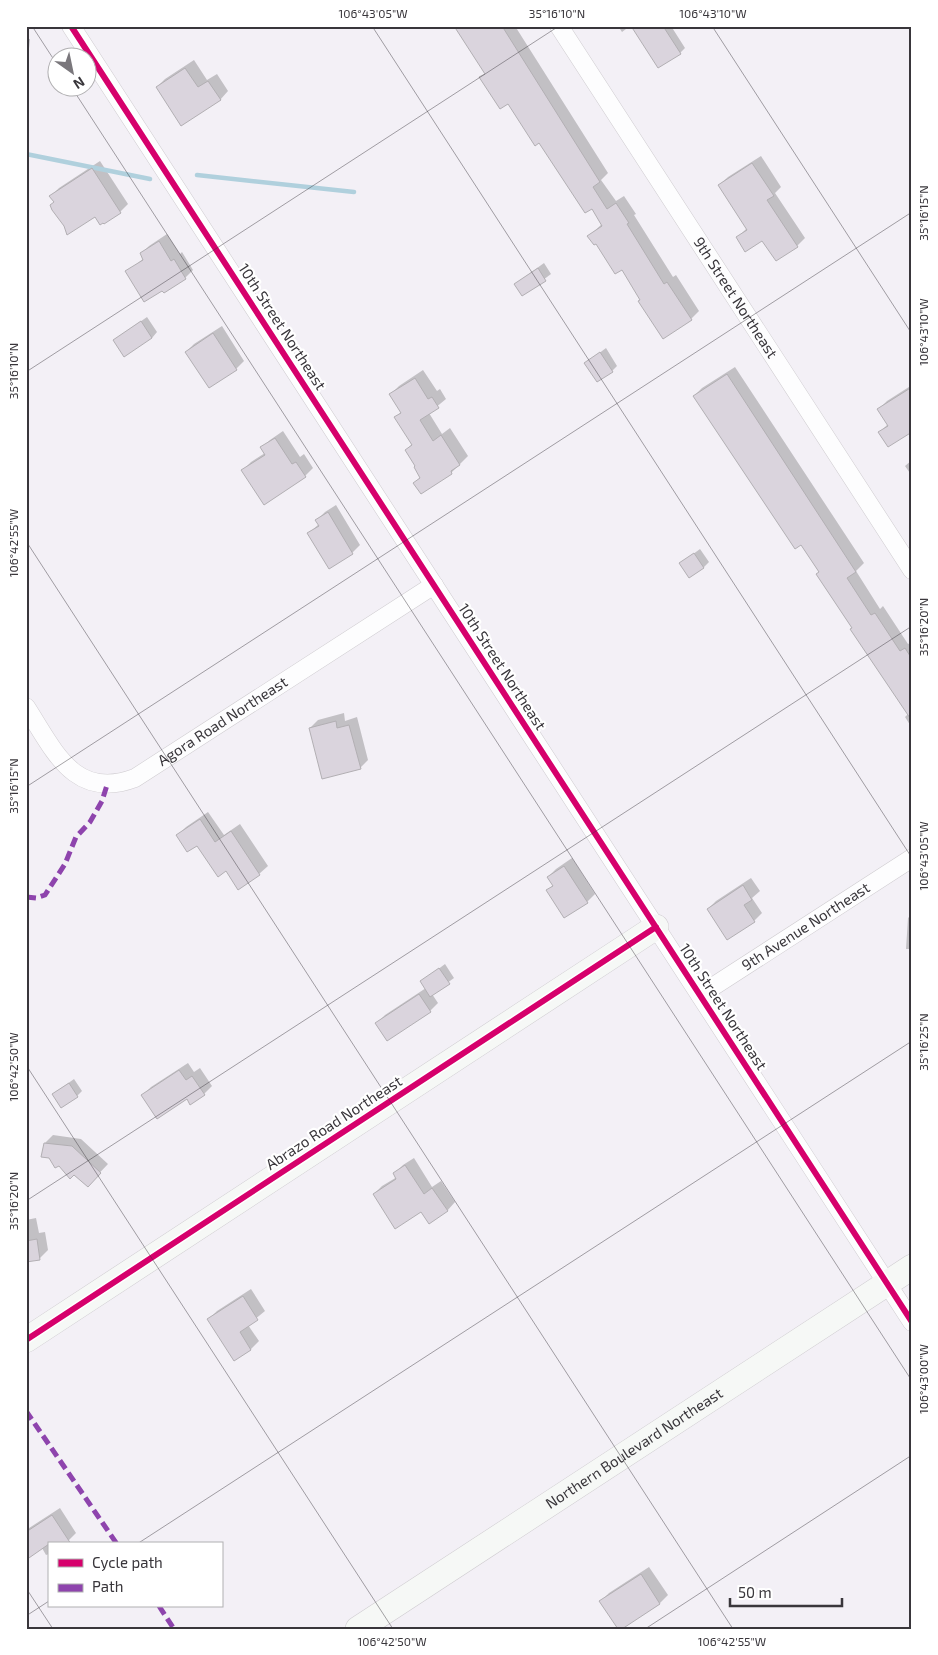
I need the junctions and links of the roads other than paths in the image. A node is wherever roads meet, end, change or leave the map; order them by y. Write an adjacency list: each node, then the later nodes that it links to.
1 (72, 26): 4 (street, 10th Street Northeast)
2 (559, 26): 3 (street, 9th Street Northeast)
3 (912, 570)
4 (434, 585): 5 (street, Agora Road Northeast); 7 (street, 10th Street Northeast)
5 (26, 707)
6 (912, 858): 8 (street, 9th Avenue Northeast)
7 (656, 927): 8 (street, 10th Street Northeast); 12 (street, Abrazo Road Northeast)
8 (700, 995): 10 (street, 10th Street Northeast)
9 (912, 1267): 10 (street, Northern Boulevard Northeast)
10 (887, 1284): 11 (street, 10th Street Northeast); 13 (street, Northern Boulevard Northeast)
11 (912, 1322)
12 (26, 1340)
13 (358, 1629)

